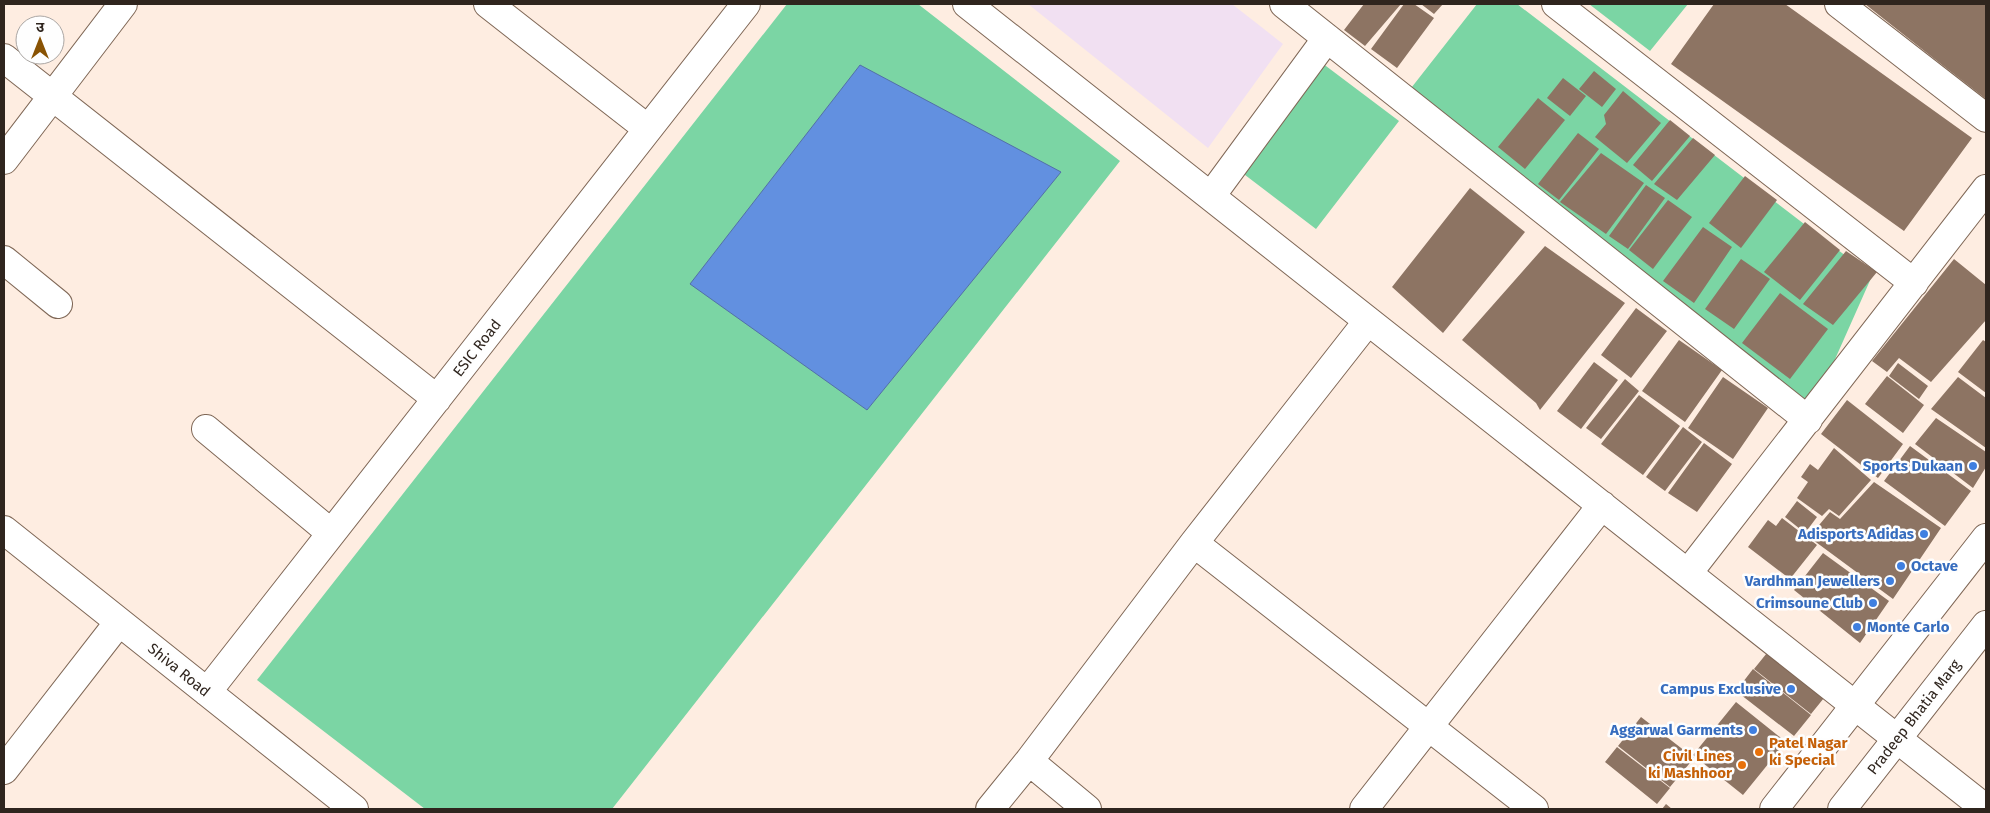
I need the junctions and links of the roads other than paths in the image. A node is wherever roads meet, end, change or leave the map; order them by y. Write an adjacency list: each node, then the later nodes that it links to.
1 (123, 4): 10 (street)
2 (488, 4): 12 (street)
3 (746, 4): 12 (street, ESIC Road)
4 (967, 4): 15 (street)
5 (1284, 4): 8 (street)
6 (1556, 4): 17 (street)
7 (1840, 4): 11 (street)
8 (1327, 38): 15 (street); 21 (street)
9 (4, 58): 10 (street)
10 (52, 96): 13 (street); 20 (street)
11 (1986, 118)
12 (648, 129): 20 (street, ESIC Road)
13 (4, 160)
14 (1986, 189): 17 (street)
15 (1211, 196): 19 (street)
16 (4, 260): 18 (street)
17 (1914, 283): 21 (street)
18 (58, 304)
19 (1368, 321): 23 (street); 27 (street)
20 (437, 399): 25 (street, ESIC Road)
21 (1808, 420): 28 (street)
22 (206, 429): 25 (street)
23 (1602, 505): 28 (street); 33 (street)
24 (4, 530): 29 (street, Shiva Road)
25 (331, 534): 31 (street, ESIC Road)
26 (1986, 538): 32 (street)
27 (1194, 542): 33 (street); 35 (street)
28 (1688, 573): 32 (street)
29 (119, 622): 31 (street, Shiva Road); 36 (street)
30 (1986, 624): 34 (street, Pradeep Bhatia Marg)
31 (207, 692): 37 (street, Shiva Road)
32 (1855, 706): 34 (street); 42 (street)
33 (1429, 727): 40 (street); 41 (street)
34 (1898, 739): 43 (street, Pradeep Bhatia Marg); 44 (street)
35 (1029, 761): 38 (street); 39 (street)
36 (4, 770)
37 (354, 809)
38 (990, 809)
39 (1088, 809)
40 (1364, 809)
41 (1534, 809)
42 (1774, 809)
43 (1842, 809)
44 (1986, 809)

